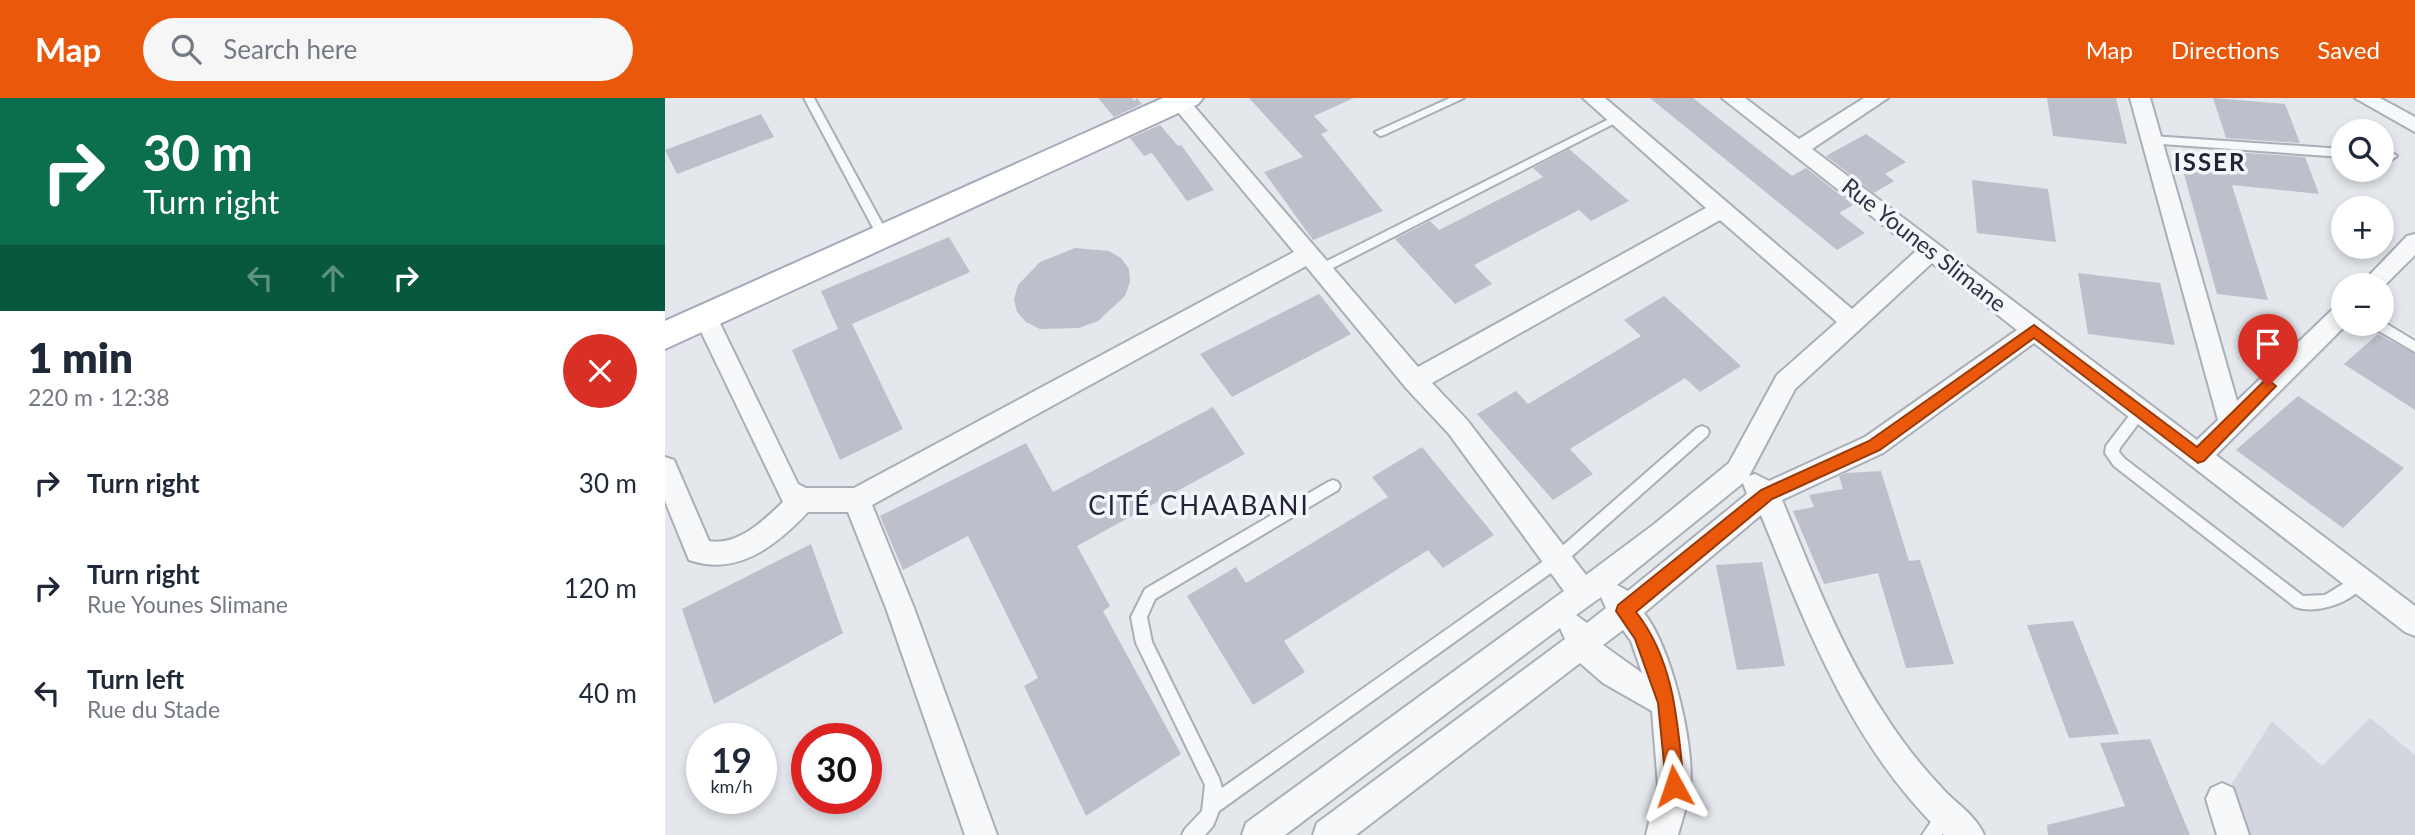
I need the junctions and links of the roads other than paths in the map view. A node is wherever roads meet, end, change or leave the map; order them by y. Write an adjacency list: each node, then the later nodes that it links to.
1 (809, 98): 16 (lane)
2 (1459, 98): 11 (lane)
3 (1593, 98): 9 (street)
4 (1732, 98): 13 (street, Rue Younes Slimane)
5 (1878, 98): 13 (street)
6 (2140, 98): 12 (street)
7 (2365, 98): 10 (street)
8 (1184, 100): 16 (main road); 19 (street)
9 (1617, 118): 15 (street); 19 (lane)
10 (2415, 125)
11 (1380, 132)
12 (2152, 140): 14 (lane); 30 (street)
13 (1798, 149): 18 (street, Rue Younes Slimane)
14 (2331, 152)
15 (1724, 208): 22 (street); 28 (street)
16 (883, 236): 21 (main road)
17 (2415, 242): 20 (street)
18 (1931, 251): 22 (street); 24 (street, Rue Younes Slimane)
19 (1315, 261): 28 (street); 38 (street)
20 (2383, 273)
21 (706, 317): 26 (main road); 37 (street)
22 (1853, 322): 34 (street)
23 (2331, 325): 30 (street)
24 (2034, 331): 29 (street, Rue Younes Slimane); 36 (street)
25 (2394, 334): 27 (lane)
26 (665, 336)
27 (2415, 347)
28 (1415, 381): 39 (street)
29 (2140, 412): 32 (street, Rue Younes Slimane); 40 (lane)
30 (2231, 423): 32 (street)
31 (1702, 432): 39 (lane)
32 (2198, 456): 40 (street, Rue Younes Slimane)
33 (665, 468): 37 (street)
34 (1738, 471): 36 (street); 41 (street)
35 (1333, 486): 47 (lane)
36 (1766, 495): 42 (street); 48 (street)
37 (802, 500): 38 (street)
38 (856, 500): 49 (street)
39 (1557, 560): 41 (street); 47 (lane)
40 (2359, 580): 43 (street, Rue Younes Slimane)
41 (1584, 593): 42 (street); 44 (street); 51 (street)
42 (1625, 611): 44 (street); 45 (street)
43 (2415, 623)
44 (1580, 642): 45 (street); 52 (street)
45 (1667, 703): 53 (street)
46 (2222, 799): 55 (street)
47 (1214, 804): 50 (lane)
48 (1938, 826): 54 (street)
49 (981, 835)
50 (1191, 835)
51 (1258, 835)
52 (1329, 835)
53 (1662, 835)
54 (1968, 835)
55 (2233, 835)

